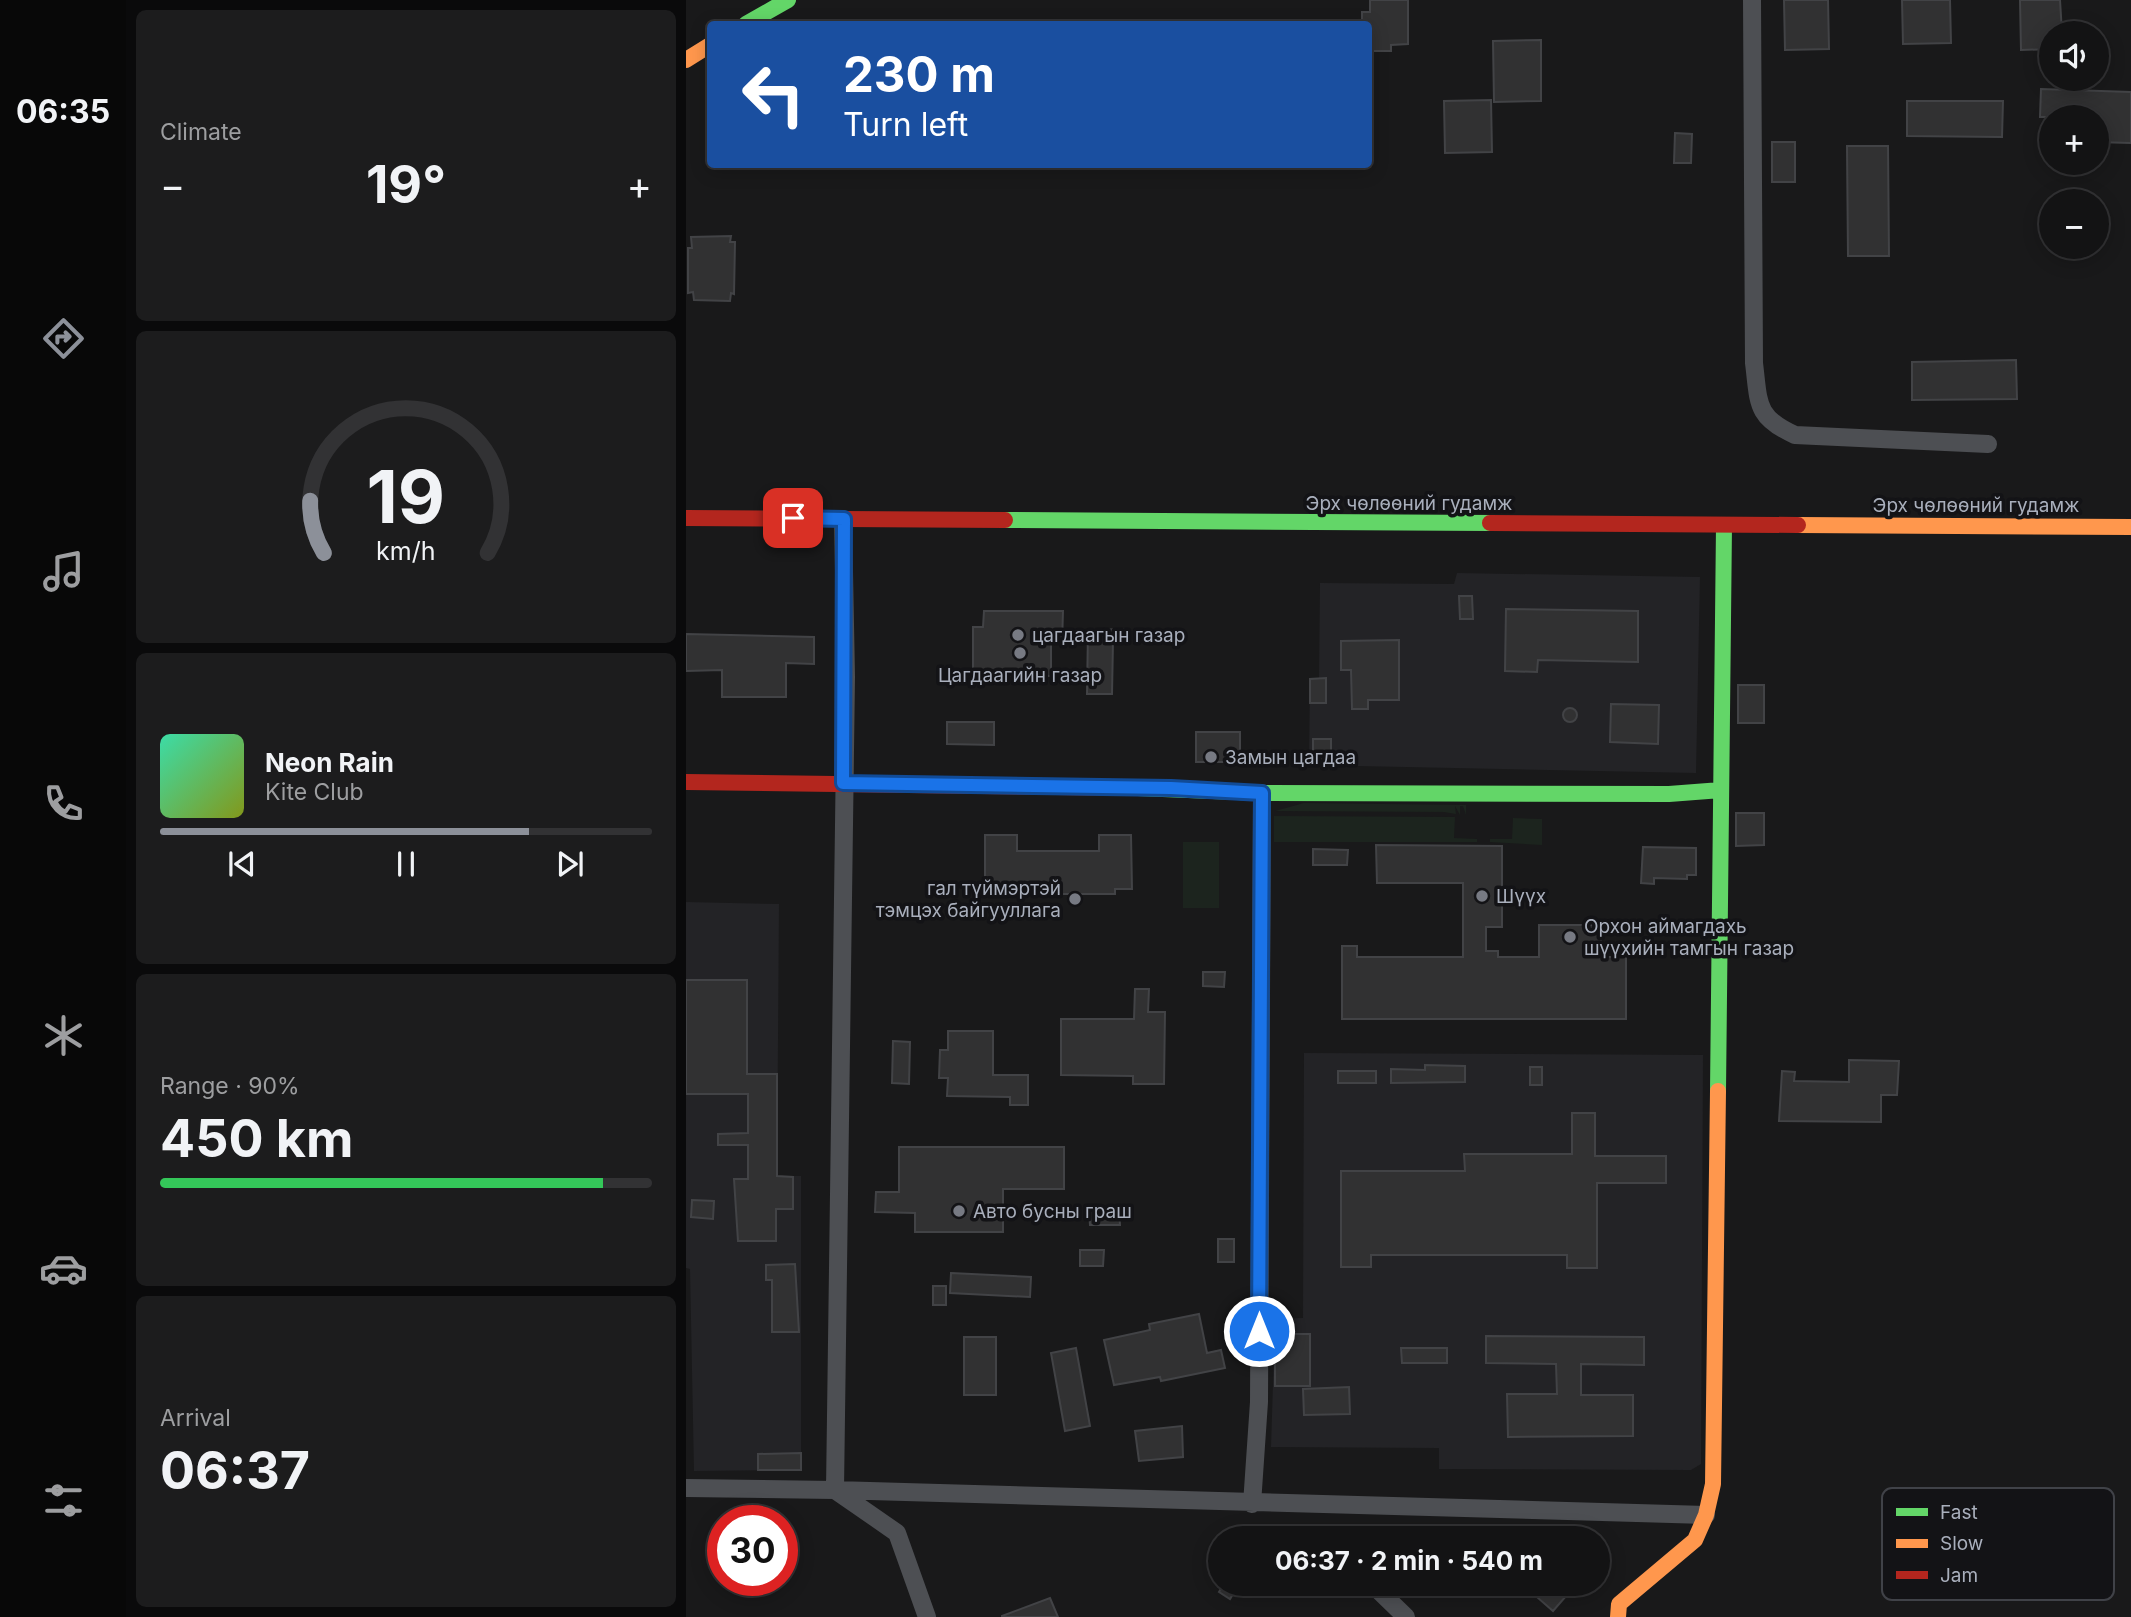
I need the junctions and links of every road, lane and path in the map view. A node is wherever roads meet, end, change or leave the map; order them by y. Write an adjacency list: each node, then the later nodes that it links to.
1 (788, 0): 3 (main road)
2 (1752, 0): 6 (street)
3 (751, 21)
4 (707, 47): 5 (main road)
5 (686, 60)
6 (1988, 444)
7 (686, 518): 8 (main road, Эрх чөлөөний гудамж)
8 (844, 519): 9 (main road, Эрх чөлөөний гудамж); 12 (street)
9 (1724, 525): 10 (main road, Эрх чөлөөний гудамж); 13 (main road)
10 (2131, 527)
11 (686, 782): 12 (main road)
12 (843, 783): 14 (main road); 16 (street)
13 (1721, 790): 14 (main road); 18 (main road)
14 (1262, 793): 17 (street)
15 (686, 1488): 16 (street)
16 (835, 1490): 17 (street); 20 (street)
17 (1252, 1504): 18 (street)
18 (1706, 1516): 22 (main road)
19 (1385, 1596): 21 (street)
20 (927, 1617)
21 (1406, 1617)
22 (1618, 1617)

